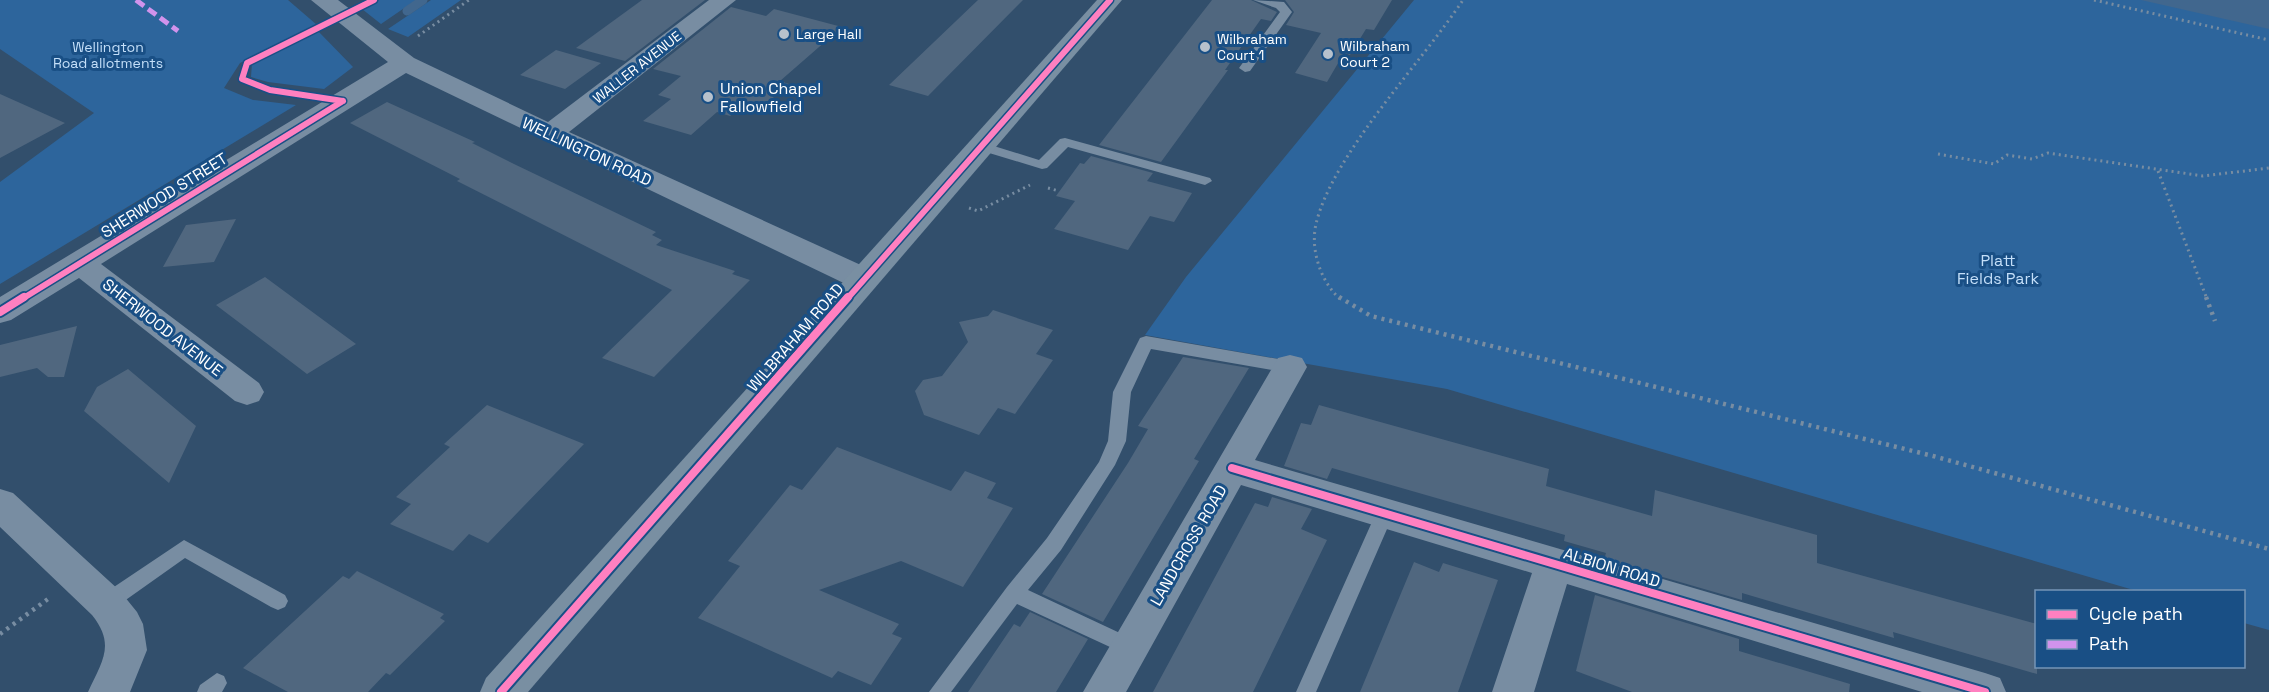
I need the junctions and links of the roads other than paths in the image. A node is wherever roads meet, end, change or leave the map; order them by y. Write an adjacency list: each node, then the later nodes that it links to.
1 (724, 0): 7 (street, WALLER AVENUE)
2 (1110, 0): 8 (highway, WILBRAHAM ROAD)
3 (1259, 0): 6 (lane)
4 (323, 1): 5 (street, WELLINGTON ROAD)
5 (399, 58): 7 (street, WELLINGTON ROAD); 10 (street, SHERWOOD STREET)
6 (1245, 68)
7 (550, 134): 11 (street, WELLINGTON ROAD)
8 (981, 146): 9 (lane); 11 (highway, WILBRAHAM ROAD)
9 (1205, 181)
10 (80, 263): 12 (street, SHERWOOD STREET); 14 (street, SHERWOOD AVENUE)
11 (863, 279): 26 (highway, WILBRAHAM ROAD)
12 (0, 312)
13 (1290, 367): 15 (street, LANDCROSS ROAD); 19 (lane)
14 (247, 392)
15 (1232, 468): 17 (street, ALBION ROAD); 22 (street, LANDCROSS ROAD)
16 (0, 504): 21 (street)
17 (1385, 513): 18 (street, ALBION ROAD); 29 (lane)
18 (1554, 564): 23 (street, ALBION ROAD); 24 (street)
19 (1014, 593): 22 (lane); 27 (lane)
20 (278, 601): 21 (lane)
21 (106, 603): 25 (street)
22 (1130, 647): 28 (street, LANDCROSS ROAD)
23 (1920, 682): 30 (street, ALBION ROAD)
24 (1519, 690)
25 (109, 692)
26 (501, 692)
27 (939, 692)
28 (1104, 692)
29 (1306, 692)
30 (1985, 692)

